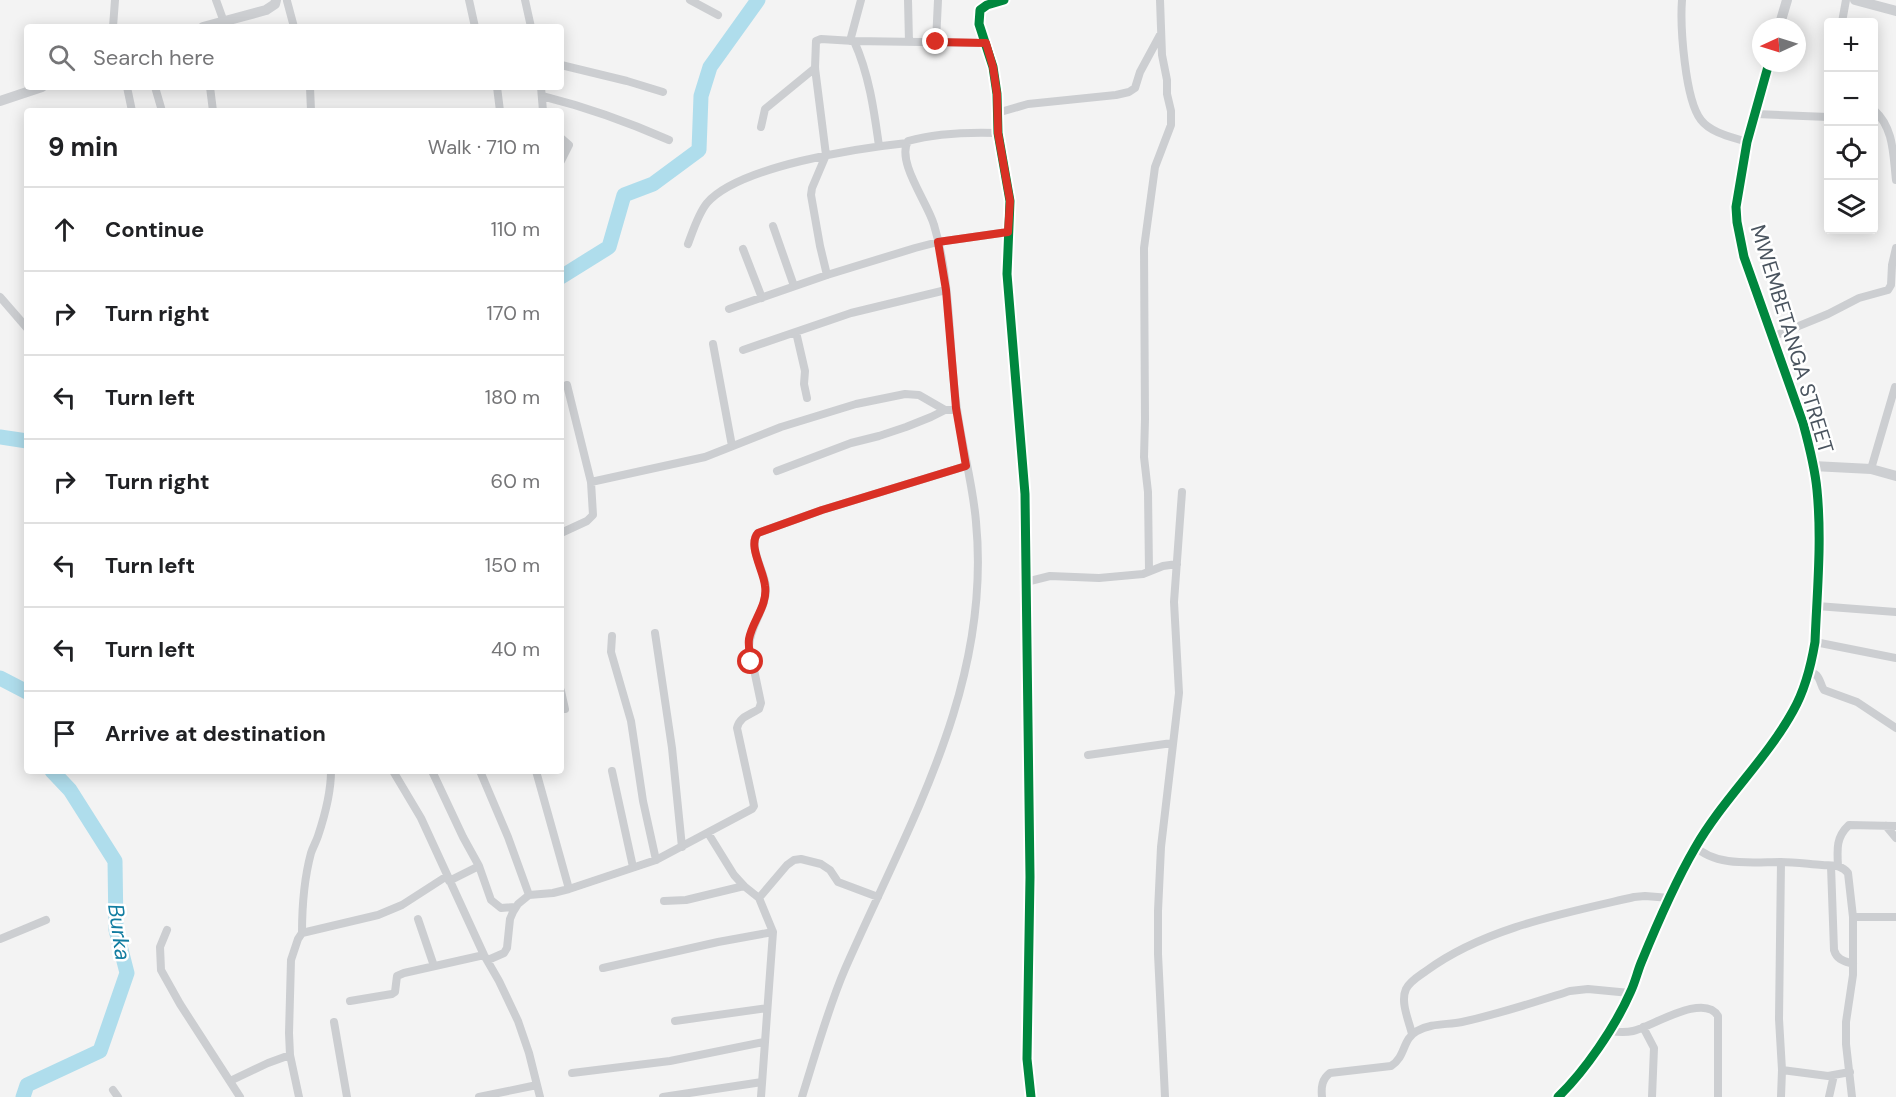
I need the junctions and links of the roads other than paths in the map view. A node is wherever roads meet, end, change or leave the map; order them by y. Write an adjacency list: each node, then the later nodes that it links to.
1 (115, 0): 24 (street)
2 (216, 0): 23 (street)
3 (289, 0): 17 (street); 26 (street)
4 (469, 0): 27 (street)
5 (525, 0): 28 (street)
6 (690, 0): 20 (street)
7 (861, 0): 30 (street)
8 (908, 0): 31 (street)
9 (938, 0): 32 (street)
10 (978, 0): 18 (street)
11 (1004, 0): 18 (street)
12 (1160, 0): 29 (street)
13 (1682, 0): 61 (street)
14 (1787, 0): 21 (street)
15 (1846, 0): 22 (street)
16 (1855, 0): 19 (street)
17 (275, 2): 23 (street)
18 (980, 10): 33 (street)
19 (1896, 11)
20 (718, 15)
21 (1782, 18)
22 (1843, 18)
23 (224, 22): 25 (street)
24 (113, 24)
25 (216, 24)
26 (293, 24)
27 (474, 24)
28 (530, 24)
29 (1161, 34): 53 (street); 99 (street)
30 (852, 41): 31 (street); 35 (street); 63 (street)
31 (909, 42): 32 (street)
32 (936, 42): 33 (street)
33 (986, 43): 53 (street)
34 (564, 66): 44 (street)
35 (814, 68): 57 (street); 65 (street)
36 (1767, 72): 54 (street, MWEMBETANGA STREET)
37 (33, 90): 46 (street)
38 (128, 90): 47 (street)
39 (156, 90): 48 (street)
40 (210, 90): 49 (street)
41 (310, 90): 50 (street)
42 (497, 90): 51 (street)
43 (541, 90): 45 (street)
44 (663, 92)
45 (542, 96): 52 (street); 59 (street)
46 (0, 101)
47 (131, 108)
48 (161, 108)
49 (213, 108)
50 (310, 108)
51 (500, 108)
52 (543, 108)
53 (997, 113): 58 (street)
54 (1756, 114): 56 (street); 61 (street, MWEMBETANGA STREET)
55 (1878, 114): 66 (street)
56 (1824, 117)
57 (761, 127)
58 (998, 133): 62 (street); 68 (street)
59 (669, 140)
60 (564, 141): 64 (street)
61 (1747, 142): 81 (street, MWEMBETANGA STREET)
62 (907, 143): 63 (street); 69 (street)
63 (879, 146): 65 (street)
64 (564, 155)
65 (826, 155): 70 (street); 73 (street)
66 (1896, 180)
67 (773, 226): 74 (street)
68 (1008, 232): 69 (street); 100 (street)
69 (938, 242): 73 (street); 75 (street)
70 (688, 244)
71 (1896, 248): 81 (street)
72 (743, 249): 77 (street)
73 (827, 275): 74 (street)
74 (794, 286): 77 (street)
75 (946, 290): 80 (street); 87 (street)
76 (0, 297): 79 (street)
77 (762, 298): 78 (street)
78 (729, 309)
79 (24, 325)
80 (796, 332): 83 (street); 86 (street)
81 (1772, 337): 91 (street, MWEMBETANGA STREET)
82 (713, 344): 89 (street)
83 (743, 350)
84 (567, 385): 95 (street)
85 (1895, 387): 92 (street)
86 (807, 398)
87 (956, 408): 88 (street); 90 (street)
88 (945, 410): 89 (street); 93 (street)
89 (732, 446): 95 (street)
90 (966, 466): 121 (street); 134 (street)
91 (1813, 466): 92 (street); 101 (street, MWEMBETANGA STREET)
92 (1870, 469): 94 (street)
93 (777, 471)
94 (1896, 476)
95 (591, 482): 97 (street)
96 (1182, 492): 98 (street)
97 (564, 532)
98 (1177, 564): 99 (street); 111 (street)
99 (1149, 571): 100 (street)
100 (1026, 582): 176 (street)
101 (1817, 606): 102 (street); 105 (street, MWEMBETANGA STREET)
102 (1896, 612)
103 (655, 633): 124 (street)
104 (612, 636): 125 (street)
105 (1815, 642): 106 (street); 107 (street, MWEMBETANGA STREET)
106 (1896, 658)
107 (1808, 675): 110 (street); 123 (street, MWEMBETANGA STREET)
108 (564, 704): 109 (street)
109 (565, 709)
110 (1896, 728)
111 (1172, 743): 112 (street); 177 (street)
112 (1089, 755)
113 (612, 771): 129 (street)
114 (331, 774): 145 (street)
115 (395, 774): 130 (street)
116 (433, 774): 127 (street)
117 (481, 774): 133 (street)
118 (537, 774): 132 (street)
119 (1886, 826): 120 (street); 122 (street); 128 (street)
120 (1896, 826)
121 (708, 833): 124 (street); 131 (street)
122 (1896, 838)
123 (1695, 846): 126 (street); 136 (street, MWEMBETANGA STREET)
124 (682, 847): 125 (street)
125 (656, 860): 129 (street)
126 (1781, 862): 128 (street); 161 (street)
127 (479, 866): 130 (street); 138 (street)
128 (1835, 866): 140 (street); 148 (street)
129 (633, 867): 132 (street)
130 (448, 878): 145 (street); 147 (street)
131 (744, 886): 135 (street); 137 (street)
132 (569, 889): 133 (street)
133 (529, 895): 138 (street)
134 (878, 897): 135 (street); 175 (street)
135 (759, 898): 144 (street)
136 (1670, 898): 151 (street, MWEMBETANGA STREET); 158 (street)
137 (664, 901)
138 (515, 907): 147 (street)
139 (1896, 916): 140 (street)
140 (1853, 917): 148 (street)
141 (418, 919): 149 (street)
142 (46, 920): 146 (street)
143 (167, 930): 165 (street)
144 (773, 932): 150 (street); 153 (street)
145 (302, 933): 160 (street)
146 (0, 939)
147 (486, 958): 149 (street); 167 (street)
148 (1853, 964): 162 (street)
149 (434, 966): 152 (street)
150 (603, 968)
151 (1630, 993): 157 (street, MWEMBETANGA STREET); 158 (street)
152 (350, 1000)
153 (767, 1008): 154 (street); 159 (street)
154 (675, 1021)
155 (334, 1022): 170 (street)
156 (1643, 1027): 157 (street); 180 (street); 181 (street)
157 (1609, 1031): 179 (street, MWEMBETANGA STREET)
158 (1412, 1034): 178 (street)
159 (764, 1042): 163 (street); 166 (street)
160 (290, 1055): 165 (street); 169 (street)
161 (1782, 1070): 164 (street); 182 (street)
162 (1850, 1072): 164 (street); 184 (street)
163 (572, 1073)
164 (1834, 1075): 183 (street)
165 (230, 1082): 168 (street)
166 (762, 1082): 173 (street); 174 (street)
167 (537, 1085): 171 (street); 172 (street)
168 (240, 1097)
169 (298, 1097)
170 (347, 1097)
171 (479, 1097)
172 (540, 1097)
173 (663, 1097)
174 (761, 1097)
175 (802, 1097)
176 (1030, 1097)
177 (1165, 1097)
178 (1322, 1097)
179 (1558, 1097)
180 (1652, 1097)
181 (1718, 1097)
182 (1781, 1097)
183 (1830, 1097)
184 (1852, 1097)

